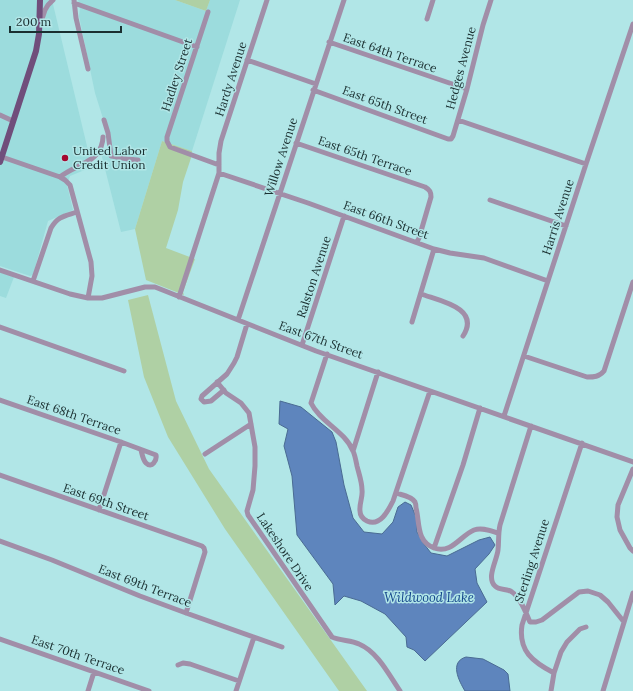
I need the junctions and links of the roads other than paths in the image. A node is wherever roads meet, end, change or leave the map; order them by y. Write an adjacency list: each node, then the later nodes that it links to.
1 (40, 0): 11 (main road)
2 (53, 0): 11 (street)
3 (267, 0): 14 (street, Hardy Avenue)
4 (344, 0): 12 (street, Willow Avenue)
5 (433, 0): 9 (street)
6 (491, 0): 18 (street, Hedges Avenue)
7 (74, 1): 13 (street); 15 (street)
8 (208, 12): 13 (street, Hadley Street)
9 (427, 19)
10 (633, 24): 28 (street, Harris Avenue)
11 (40, 25): 22 (main road)
12 (329, 42): 16 (street, Willow Avenue); 18 (street, East 64th Terrace)
13 (197, 46): 29 (street, Hadley Street)
14 (247, 60): 16 (street); 29 (street, Hardy Avenue)
15 (88, 69)
16 (316, 84): 17 (street, Willow Avenue)
17 (313, 90): 24 (street, East 65th Street); 25 (street, Willow Avenue)
18 (467, 90): 21 (street, Hedges Avenue)
19 (0, 115): 22 (street)
20 (104, 120): 27 (street)
21 (458, 120): 24 (street, Hedges Avenue); 28 (street)
22 (13, 121): 26 (main road)
23 (103, 137): 31 (street)
24 (449, 139)
25 (296, 143): 32 (street, Willow Avenue); 37 (street, East 65th Terrace)
26 (1, 160): 31 (street)
27 (138, 160)
28 (586, 164): 36 (street, Harris Avenue)
29 (219, 165): 30 (street, Hardy Avenue)
30 (219, 172): 32 (street, East 66th Street); 44 (street)
31 (63, 178): 34 (street)
32 (279, 193): 35 (street, East 66th Street); 46 (street, Willow Avenue)
33 (490, 200): 36 (street)
34 (77, 212): 40 (street); 45 (street)
35 (344, 216): 37 (street, East 66th Street); 51 (street, Ralston Avenue)
36 (566, 226): 41 (street, Harris Avenue)
37 (417, 242): 38 (street, East 66th Street)
38 (434, 248): 41 (street, East 66th Street); 43 (street)
39 (0, 270): 40 (street, East 67th Street)
40 (33, 281): 45 (street, East 67th Street)
41 (548, 281): 53 (street, Harris Avenue)
42 (633, 282): 53 (street)
43 (421, 294): 47 (street); 50 (street)
44 (179, 297): 45 (street, East 67th Street); 46 (street, East 67th Street)
45 (88, 298)
46 (238, 320): 48 (street, East 67th Street)
47 (412, 322)
48 (247, 324): 51 (street, East 67th Street); 56 (street)
49 (0, 327): 54 (street)
50 (463, 336)
51 (302, 345): 52 (street, East 67th Street)
52 (327, 354): 55 (street, East 67th Street); 67 (street)
53 (524, 356): 61 (street, Harris Avenue)
54 (124, 370)
55 (378, 372): 58 (street, East 67th Street); 67 (street)
56 (217, 382): 57 (street); 57 (street)
57 (224, 390): 62 (street, Lakeshore Drive)
58 (430, 391): 60 (street, East 67th Street); 72 (street)
59 (0, 400): 64 (street, East 68th Terrace)
60 (480, 408): 61 (street, East 67th Street); 76 (street)
61 (504, 416): 63 (street, East 67th Street)
62 (251, 424): 68 (street); 93 (street, Lakeshore Drive)
63 (531, 426): 65 (street, East 67th Street); 74 (street)
64 (122, 442): 66 (street, East 68th Terrace); 73 (street)
65 (582, 443): 69 (street, East 67th Street); 80 (street, Sterling Avenue)
66 (142, 450)
67 (353, 451): 72 (street)
68 (205, 454)
69 (633, 462)
70 (633, 469): 77 (street)
71 (0, 475): 73 (street, East 69th Street)
72 (396, 493): 76 (street)
73 (99, 510): 79 (street, East 69th Street)
74 (498, 534): 76 (street); 80 (street)
75 (0, 541): 79 (street, East 69th Terrace)
76 (434, 548)
77 (633, 551)
78 (633, 593): 81 (street)
79 (186, 613): 83 (street, East 69th Terrace)
80 (526, 613): 81 (street); 88 (street, Sterling Avenue)
81 (624, 622): 95 (street)
82 (586, 627): 88 (street)
83 (254, 637): 85 (street, East 69th Terrace); 89 (street)
84 (0, 638): 87 (street, East 70th Terrace)
85 (282, 647)
86 (178, 664): 89 (street)
87 (94, 672): 90 (street); 91 (street, East 70th Terrace)
88 (554, 673): 94 (street)
89 (239, 681): 92 (street)
90 (88, 691)
91 (149, 691)
92 (236, 691)
93 (400, 691)
94 (551, 691)
95 (603, 691)

